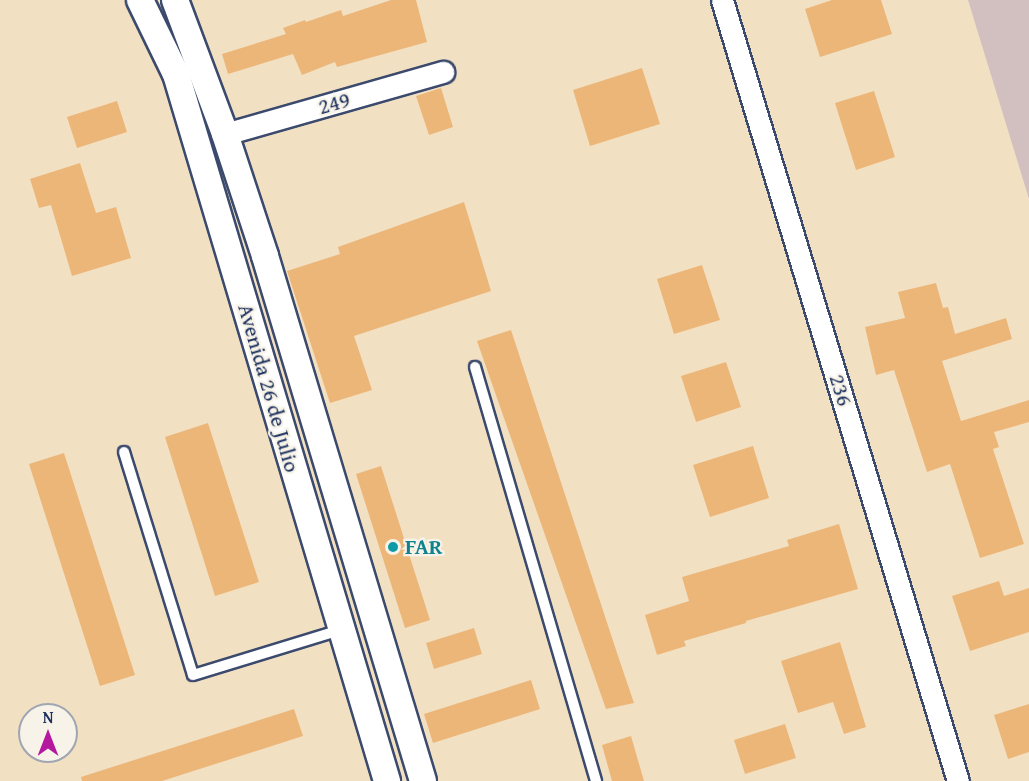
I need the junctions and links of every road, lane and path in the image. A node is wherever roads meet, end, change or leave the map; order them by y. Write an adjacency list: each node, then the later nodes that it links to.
1 (140, 0): 8 (street, Avenida 26 de Julio)
2 (174, 0): 5 (street, Avenida 26 de Julio)
3 (722, 0): 12 (street, 236)
4 (443, 72): 5 (street, 249)
5 (225, 134): 10 (street, Avenida 26 de Julio)
6 (475, 367): 11 (lane)
7 (124, 452): 8 (lane)
8 (340, 630): 9 (street, Avenida 26 de Julio)
9 (387, 781)
10 (423, 781)
11 (596, 781)
12 (958, 781)

